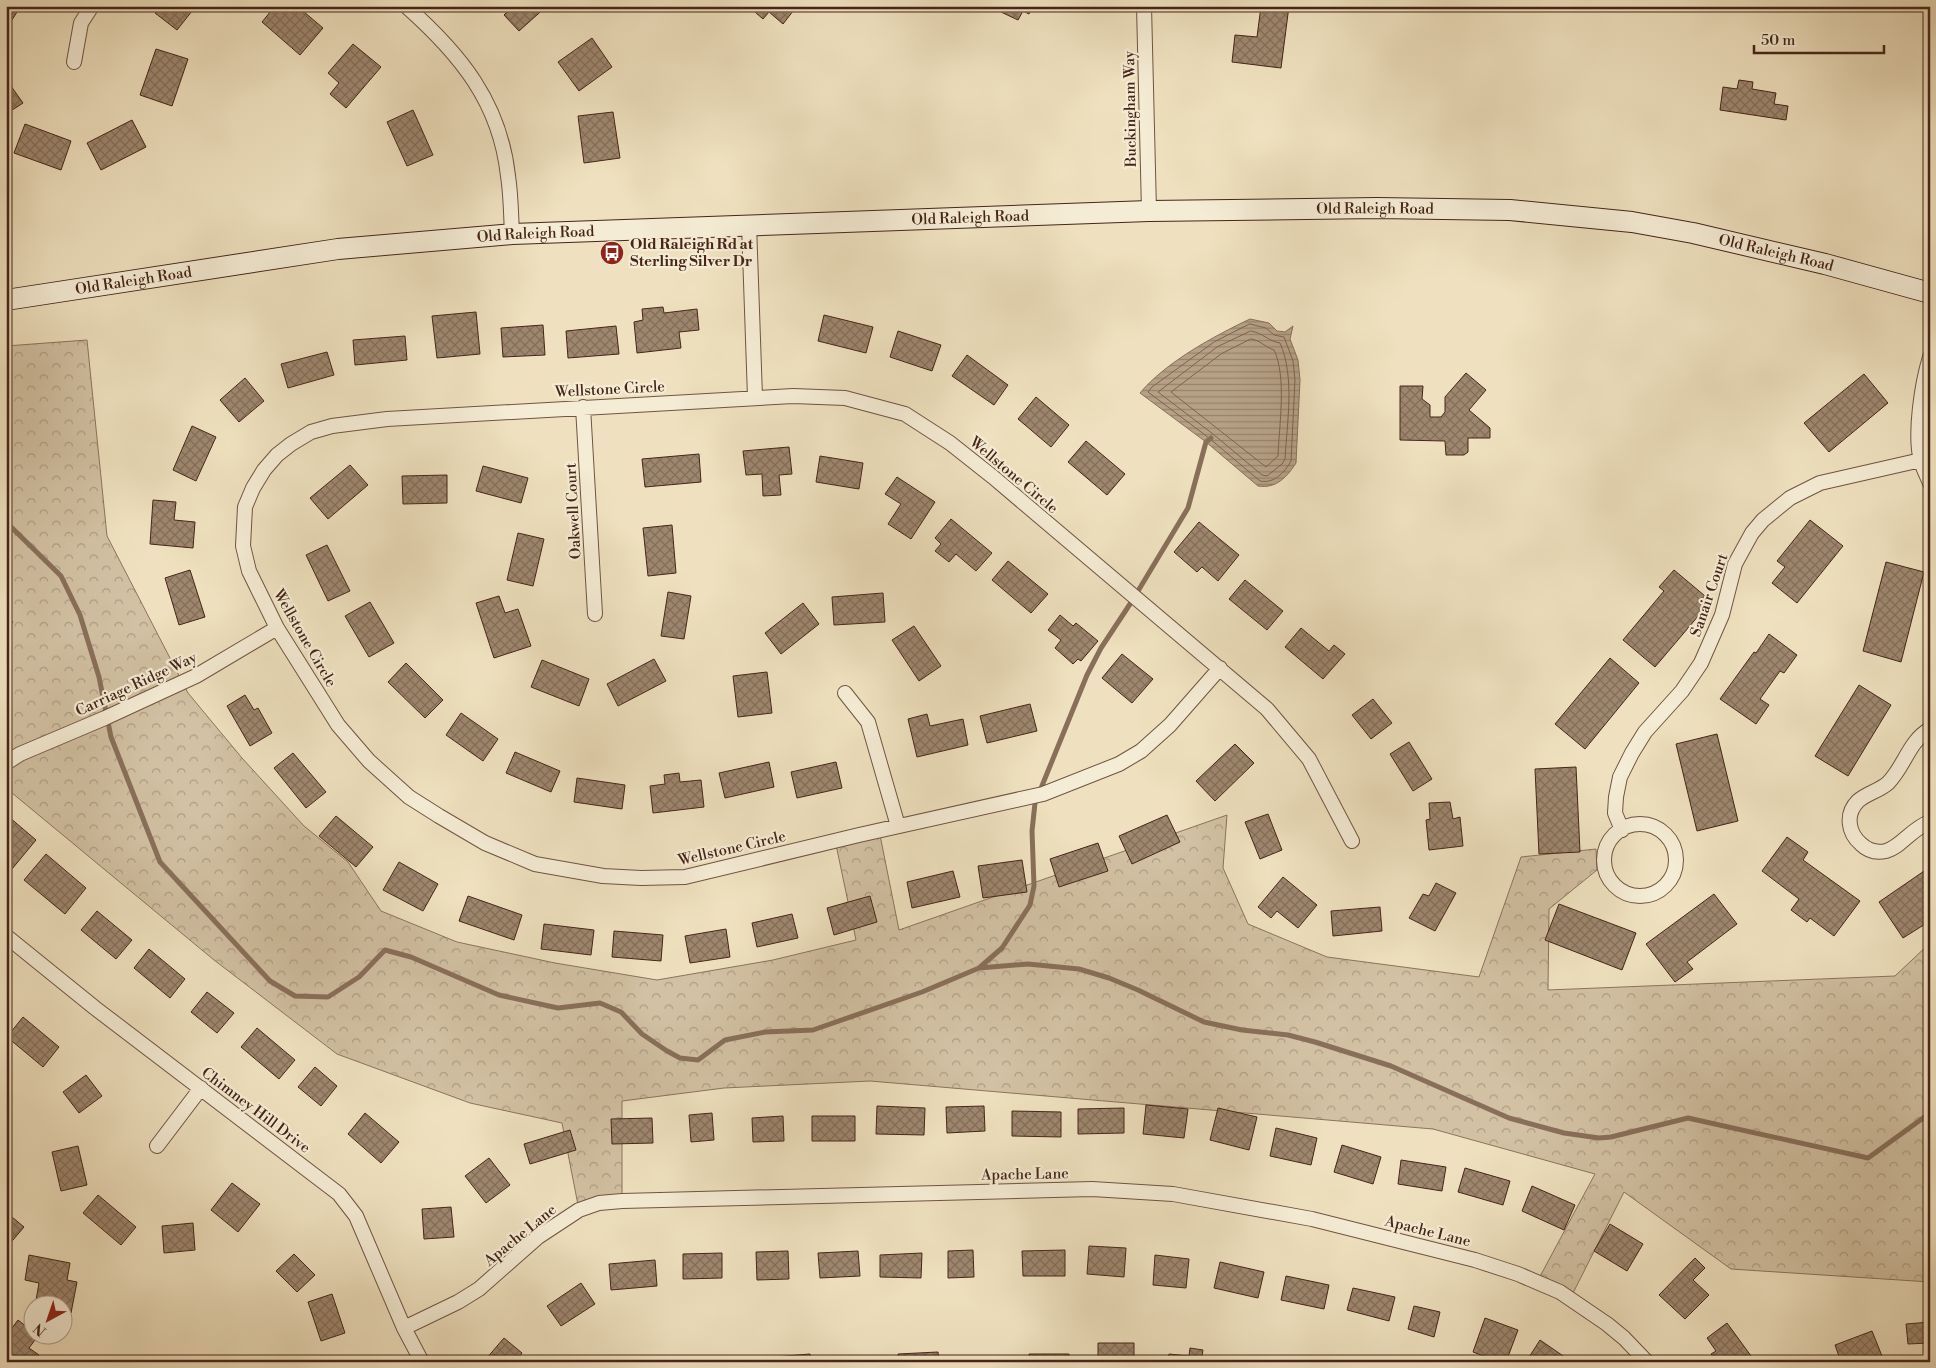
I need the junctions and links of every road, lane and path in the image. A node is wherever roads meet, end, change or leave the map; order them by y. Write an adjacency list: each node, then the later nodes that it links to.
1 (92, 6): 4 (street)
2 (406, 6): 7 (street)
3 (1144, 6): 5 (street, Buckingham Way)
4 (74, 62)
5 (1149, 211): 6 (main road, Old Raleigh Road); 8 (main road, Old Raleigh Road)
6 (749, 224): 7 (main road, Old Raleigh Road); 11 (street)
7 (512, 234): 9 (main road, Old Raleigh Road)
8 (1930, 293)
9 (6, 300)
10 (1930, 357): 13 (street)
11 (755, 398): 12 (street, Wellstone Circle); 17 (street, Wellstone Circle)
12 (583, 407): 15 (street, Oakwell Court); 16 (street, Wellstone Circle)
13 (1921, 460): 14 (street); 23 (street, Sanair Court)
14 (1930, 483)
15 (595, 614)
16 (277, 628): 20 (street, Carriage Ridge Way); 22 (street, Wellstone Circle)
17 (1220, 668): 22 (street, Wellstone Circle); 24 (street, Wellstone Circle)
18 (845, 693): 22 (street)
19 (1930, 729): 21 (street)
20 (6, 763)
21 (1930, 822)
22 (898, 826)
23 (1622, 830): 23 (street)
24 (1352, 841)
25 (6, 936): 26 (street, Chimney Hill Drive)
26 (201, 1088): 27 (street); 28 (street, Chimney Hill Drive)
27 (157, 1146)
28 (404, 1328): 29 (street, Chimney Hill Drive); 30 (street, Apache Lane)
29 (422, 1362)
30 (1647, 1362)

